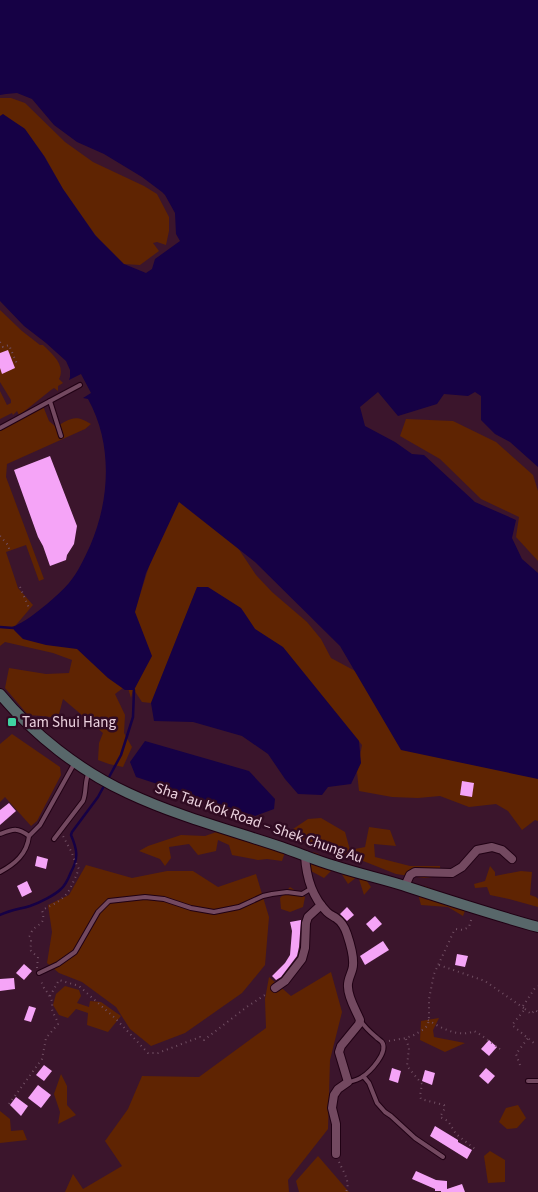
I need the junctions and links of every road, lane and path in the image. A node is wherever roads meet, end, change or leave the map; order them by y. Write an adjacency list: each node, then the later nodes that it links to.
1 (0, 342): 2 (path)
2 (17, 364)
3 (80, 385): 4 (lane)
4 (50, 401): 5 (lane); 6 (lane)
5 (0, 428)
6 (61, 436)
7 (0, 536): 8 (path)
8 (10, 552)
9 (20, 587): 10 (path)
10 (29, 608)
11 (0, 694): 12 (main road, Sha Tau Kok Road – Shek Chung Au)
12 (75, 762): 13 (main road, Sha Tau Kok Road – Shek Chung Au); 16 (lane)
13 (94, 774): 14 (lane); 18 (main road, Sha Tau Kok Road – Shek Chung Au)
14 (62, 830): 17 (lane); 27 (path)
15 (0, 834): 16 (lane)
16 (28, 836): 20 (lane)
17 (54, 839)
18 (305, 855): 21 (main road, Sha Tau Kok Road – Shek Chung Au); 22 (street)
19 (512, 859): 21 (street)
20 (0, 872)
21 (405, 886): 25 (main road, Sha Tau Kok Road – Shek Chung Au)
22 (312, 888): 23 (street); 27 (lane)
23 (321, 905): 29 (street); 33 (street)
24 (472, 915): 26 (path)
25 (538, 927)
26 (439, 965): 31 (path); 34 (path)
27 (39, 973): 30 (path)
28 (538, 986): 31 (path)
29 (275, 988): 30 (path)
30 (50, 996): 45 (path)
31 (524, 1008): 32 (path); 36 (path)
32 (538, 1012)
33 (360, 1020): 37 (lane); 44 (street)
34 (428, 1020): 35 (path); 39 (path)
35 (406, 1038): 37 (path); 46 (path)
36 (528, 1038): 38 (path); 40 (path)
37 (381, 1042): 41 (lane)
38 (535, 1044)
39 (500, 1049)
40 (520, 1065)
41 (364, 1076): 44 (lane); 48 (lane)
42 (528, 1081): 43 (lane)
43 (538, 1081)
44 (348, 1082): 47 (street)
45 (9, 1104)
46 (475, 1149)
47 (336, 1154): 49 (path)
48 (443, 1157)
49 (346, 1192)

